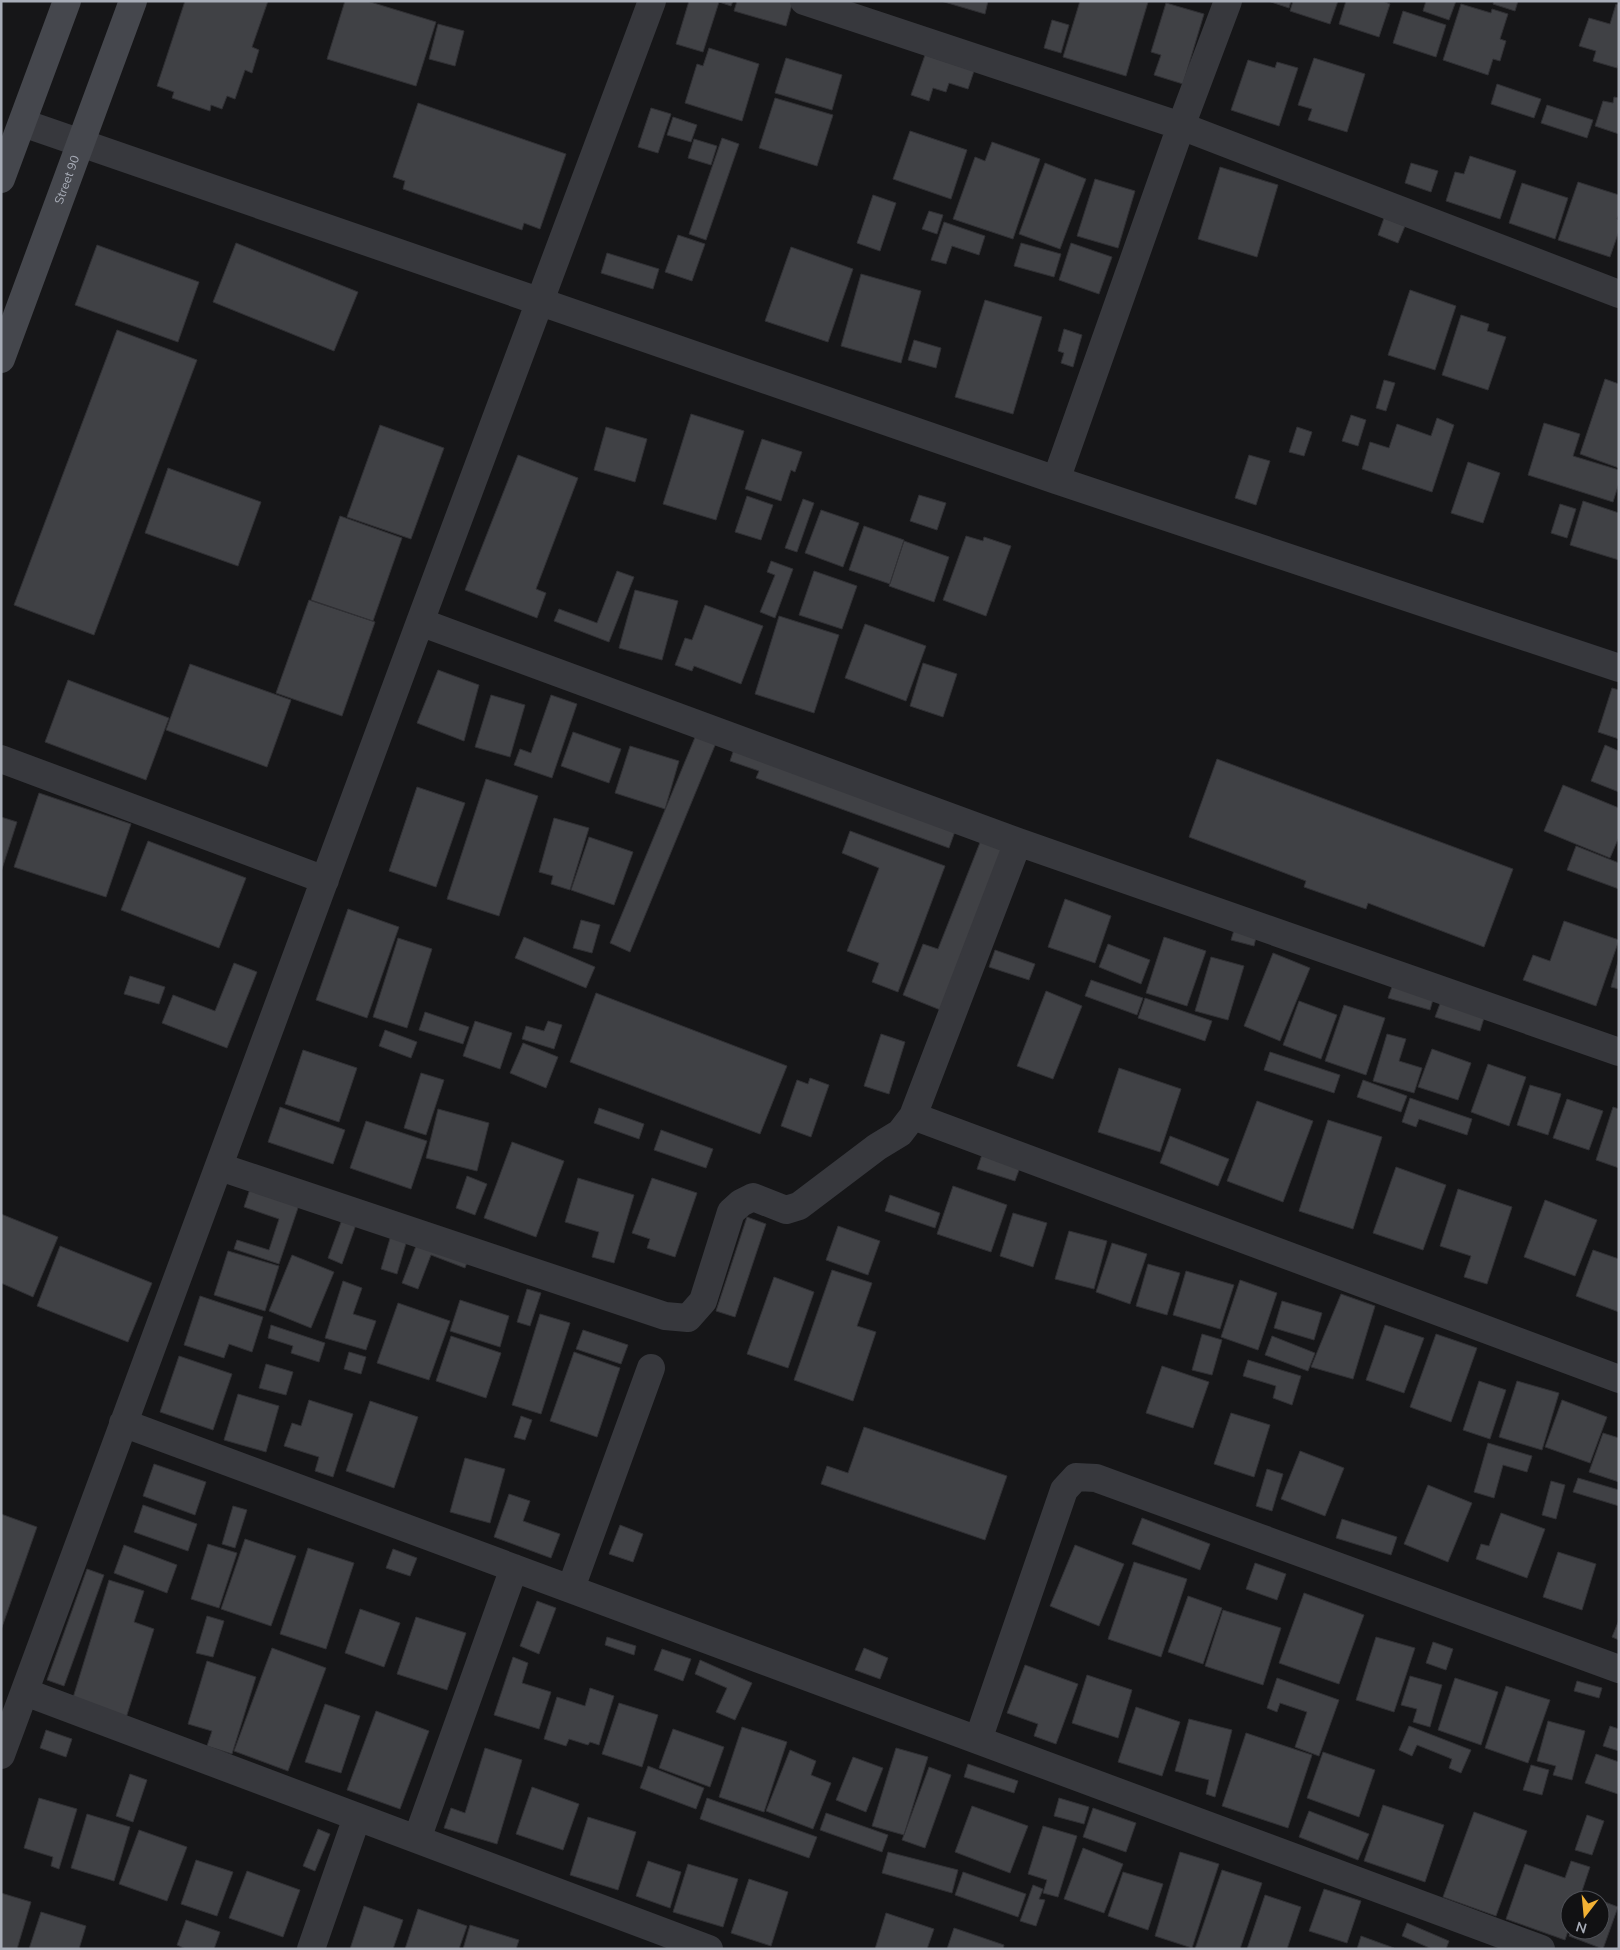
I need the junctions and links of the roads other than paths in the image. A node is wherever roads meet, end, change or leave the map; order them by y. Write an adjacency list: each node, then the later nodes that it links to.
1 (67, 1): 6 (main road)
2 (133, 1): 8 (main road, Street 90)
3 (652, 1): 11 (street)
4 (804, 1): 7 (street)
5 (1228, 1): 7 (street)
6 (23, 123): 8 (street); 9 (main road)
7 (1181, 126): 10 (street); 13 (street)
8 (80, 143): 11 (street); 12 (main road, Street 90)
9 (1, 179)
10 (1619, 294)
11 (540, 302): 13 (street); 14 (street)
12 (1, 359)
13 (1056, 480): 15 (street)
14 (420, 622): 17 (street); 18 (street)
15 (1619, 668)
16 (1, 759): 18 (street)
17 (1018, 842): 19 (street); 20 (street)
18 (325, 880): 21 (street)
19 (1619, 1052)
20 (913, 1116): 21 (street); 23 (street)
21 (220, 1167): 24 (street)
22 (651, 1368): 26 (street)
23 (1619, 1379)
24 (123, 1422): 25 (street); 28 (street)
25 (514, 1568): 26 (street); 32 (street)
26 (571, 1588): 29 (street)
27 (1619, 1669): 29 (street)
28 (25, 1692): 30 (street); 31 (street)
29 (978, 1740): 35 (street)
30 (1, 1754)
31 (357, 1817): 32 (street); 33 (street)
32 (417, 1839): 34 (street)
33 (311, 1949)
34 (709, 1949)
35 (1541, 1949)

